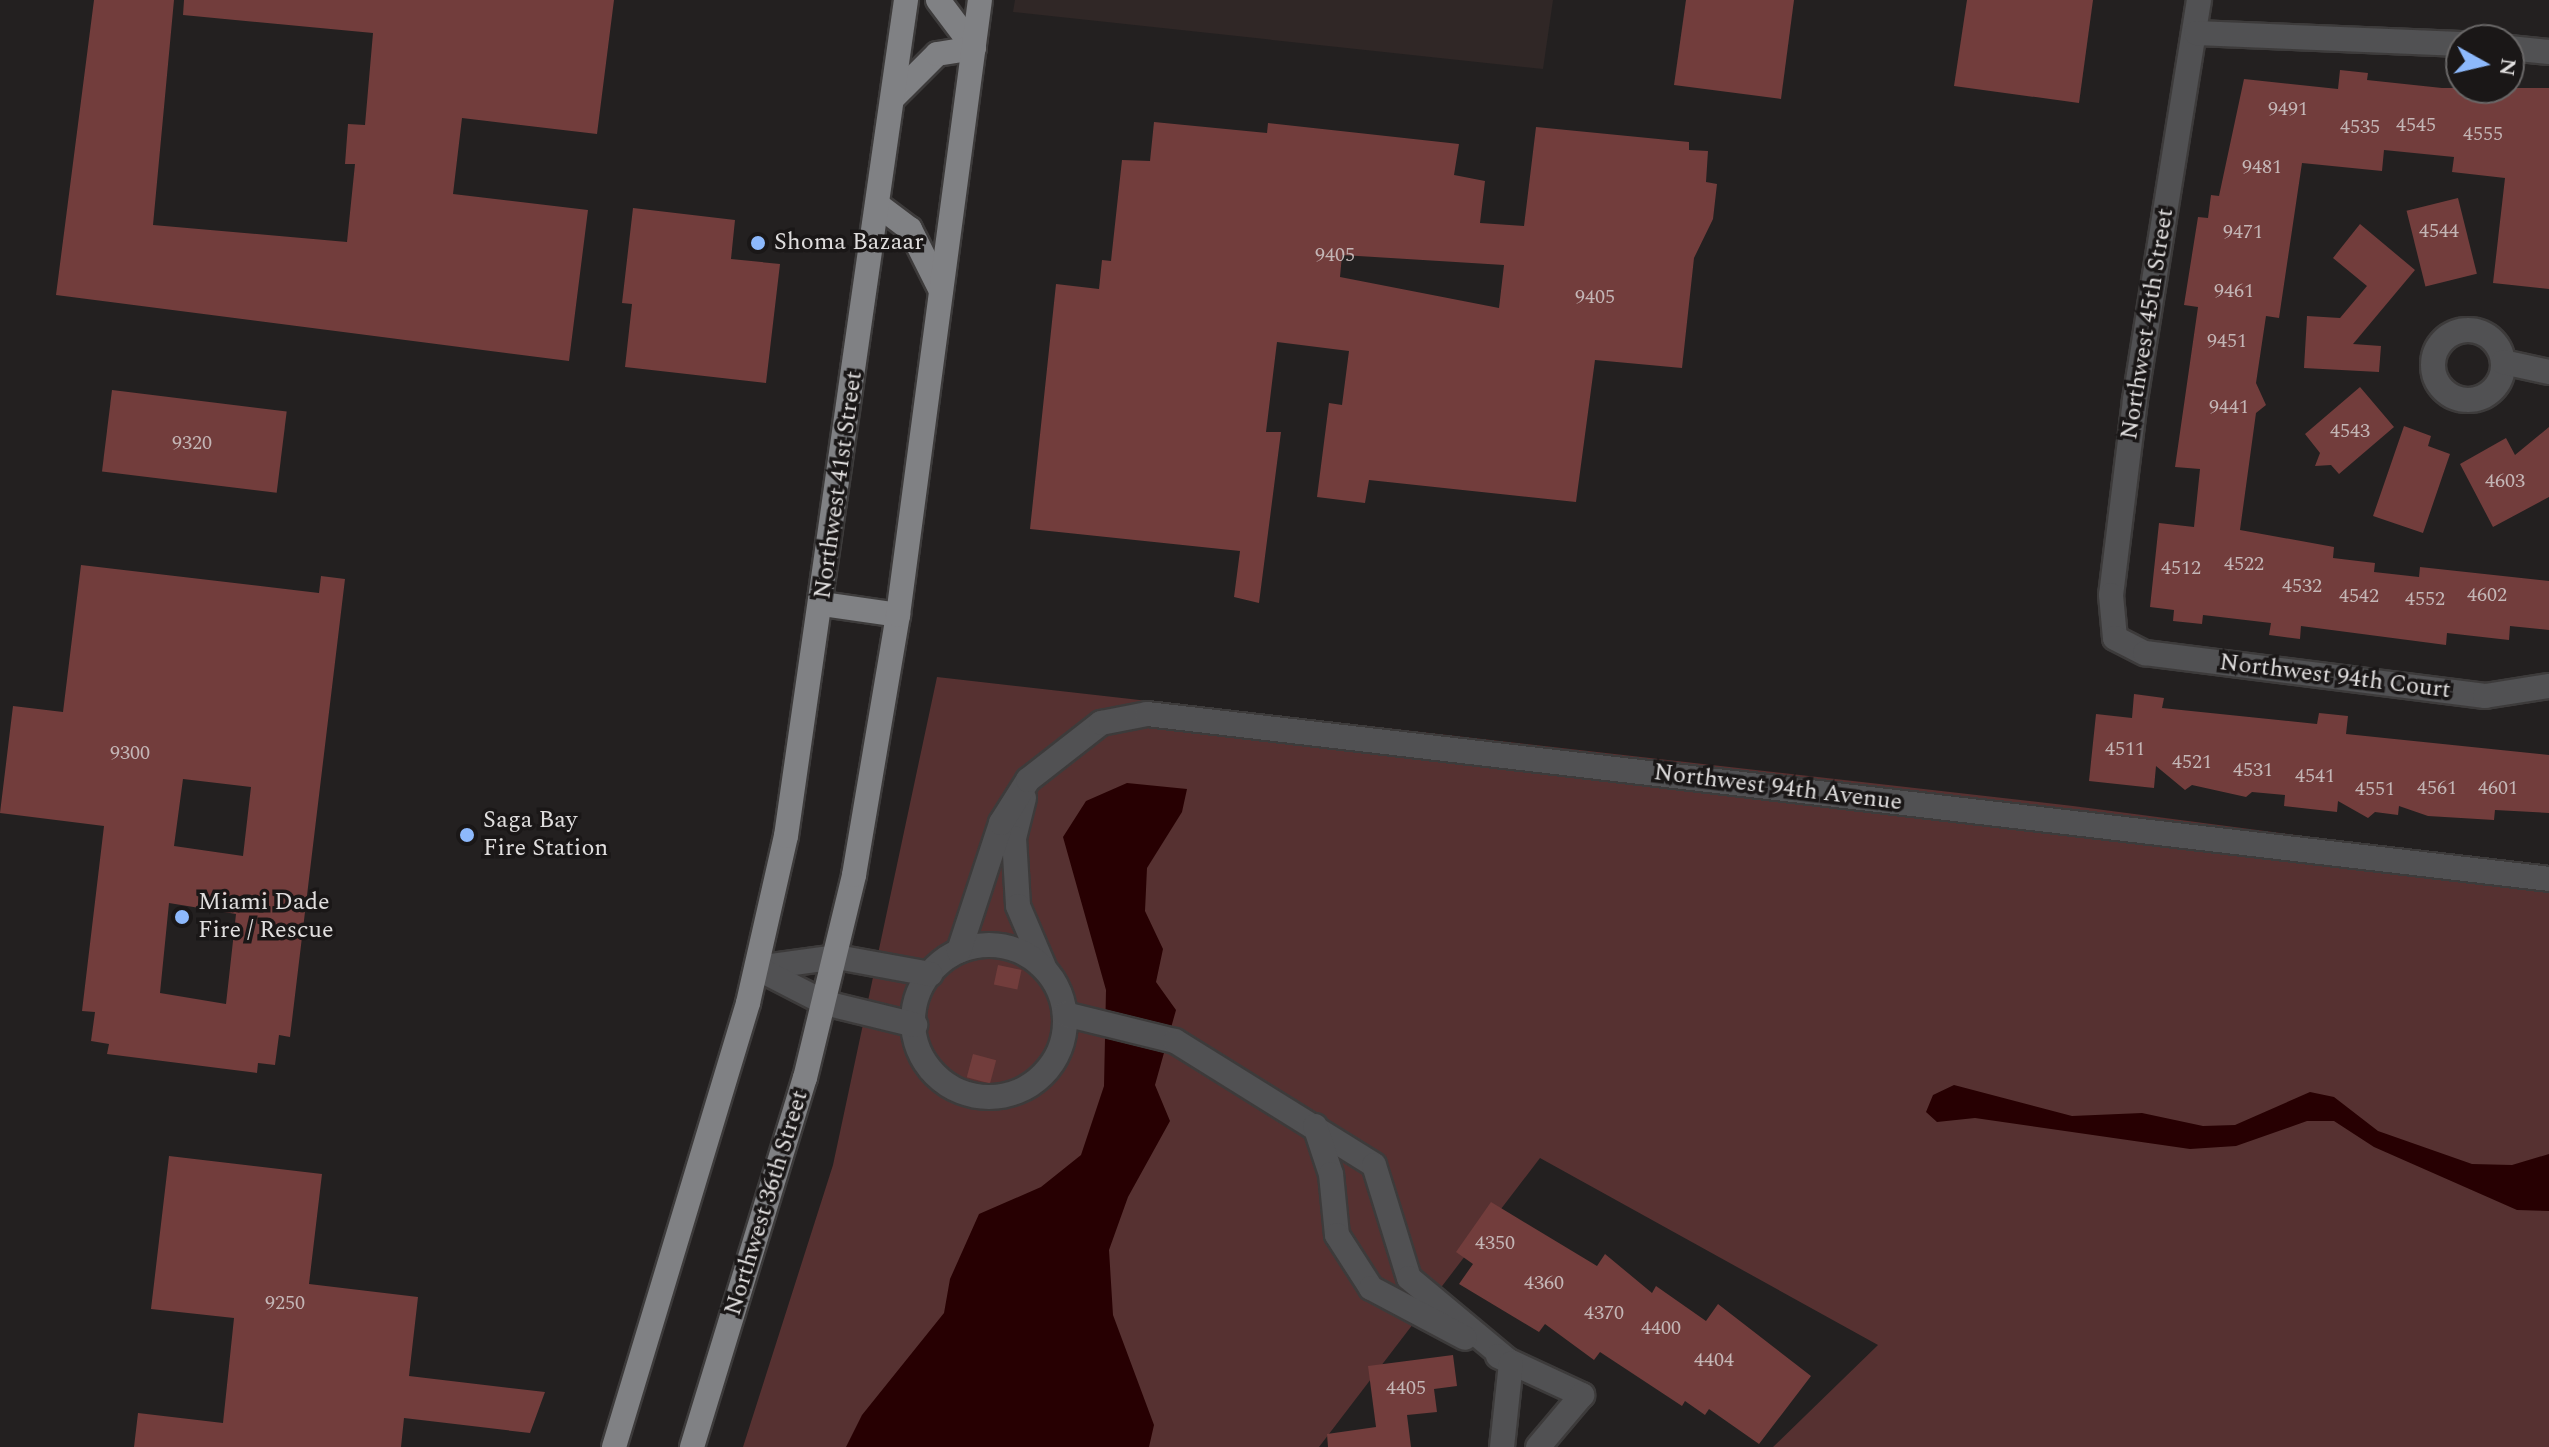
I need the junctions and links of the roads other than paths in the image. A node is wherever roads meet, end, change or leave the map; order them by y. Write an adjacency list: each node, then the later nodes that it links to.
1 (906, 0): 10 (main road, Northwest 41st Street)
2 (938, 0): 7 (main road)
3 (980, 0): 7 (main road)
4 (2199, 0): 5 (street, Northwest 45th Street)
5 (2196, 33): 6 (street); 17 (street, Northwest 45th Street)
6 (2445, 43)
7 (974, 48): 10 (main road); 12 (main road)
8 (2525, 50): 9 (street)
9 (2549, 52)
10 (893, 98): 11 (main road, Northwest 41st Street)
11 (878, 205): 12 (main road); 15 (main road, Northwest 41st Street)
12 (941, 291): 16 (main road)
13 (2503, 362): 14 (street)
14 (2549, 372)
15 (823, 604): 16 (main road); 23 (main road, Northwest 41st Street)
16 (898, 615): 22 (main road)
17 (2123, 645): 18 (street, Northwest 94th Court)
18 (2549, 686)
19 (1028, 780): 20 (street, Northwest 94th Avenue); 21 (street, Northwest 94th Avenue); 24 (street)
20 (2549, 879)
21 (959, 951): 24 (street); 25 (street)
22 (837, 957): 23 (street); 25 (street); 26 (main road, Northwest 36th Street)
23 (757, 968): 26 (street); 31 (main road)
24 (1045, 969): 27 (street)
25 (930, 974): 28 (street)
26 (825, 1003): 28 (street); 32 (main road, Northwest 36th Street)
27 (1065, 1014): 28 (street); 29 (street)
28 (915, 1025)
29 (1315, 1126): 30 (street); 30 (street)
30 (1511, 1363): 33 (street); 34 (street)
31 (614, 1447)
32 (692, 1447)
33 (1502, 1447)
34 (1538, 1447)

